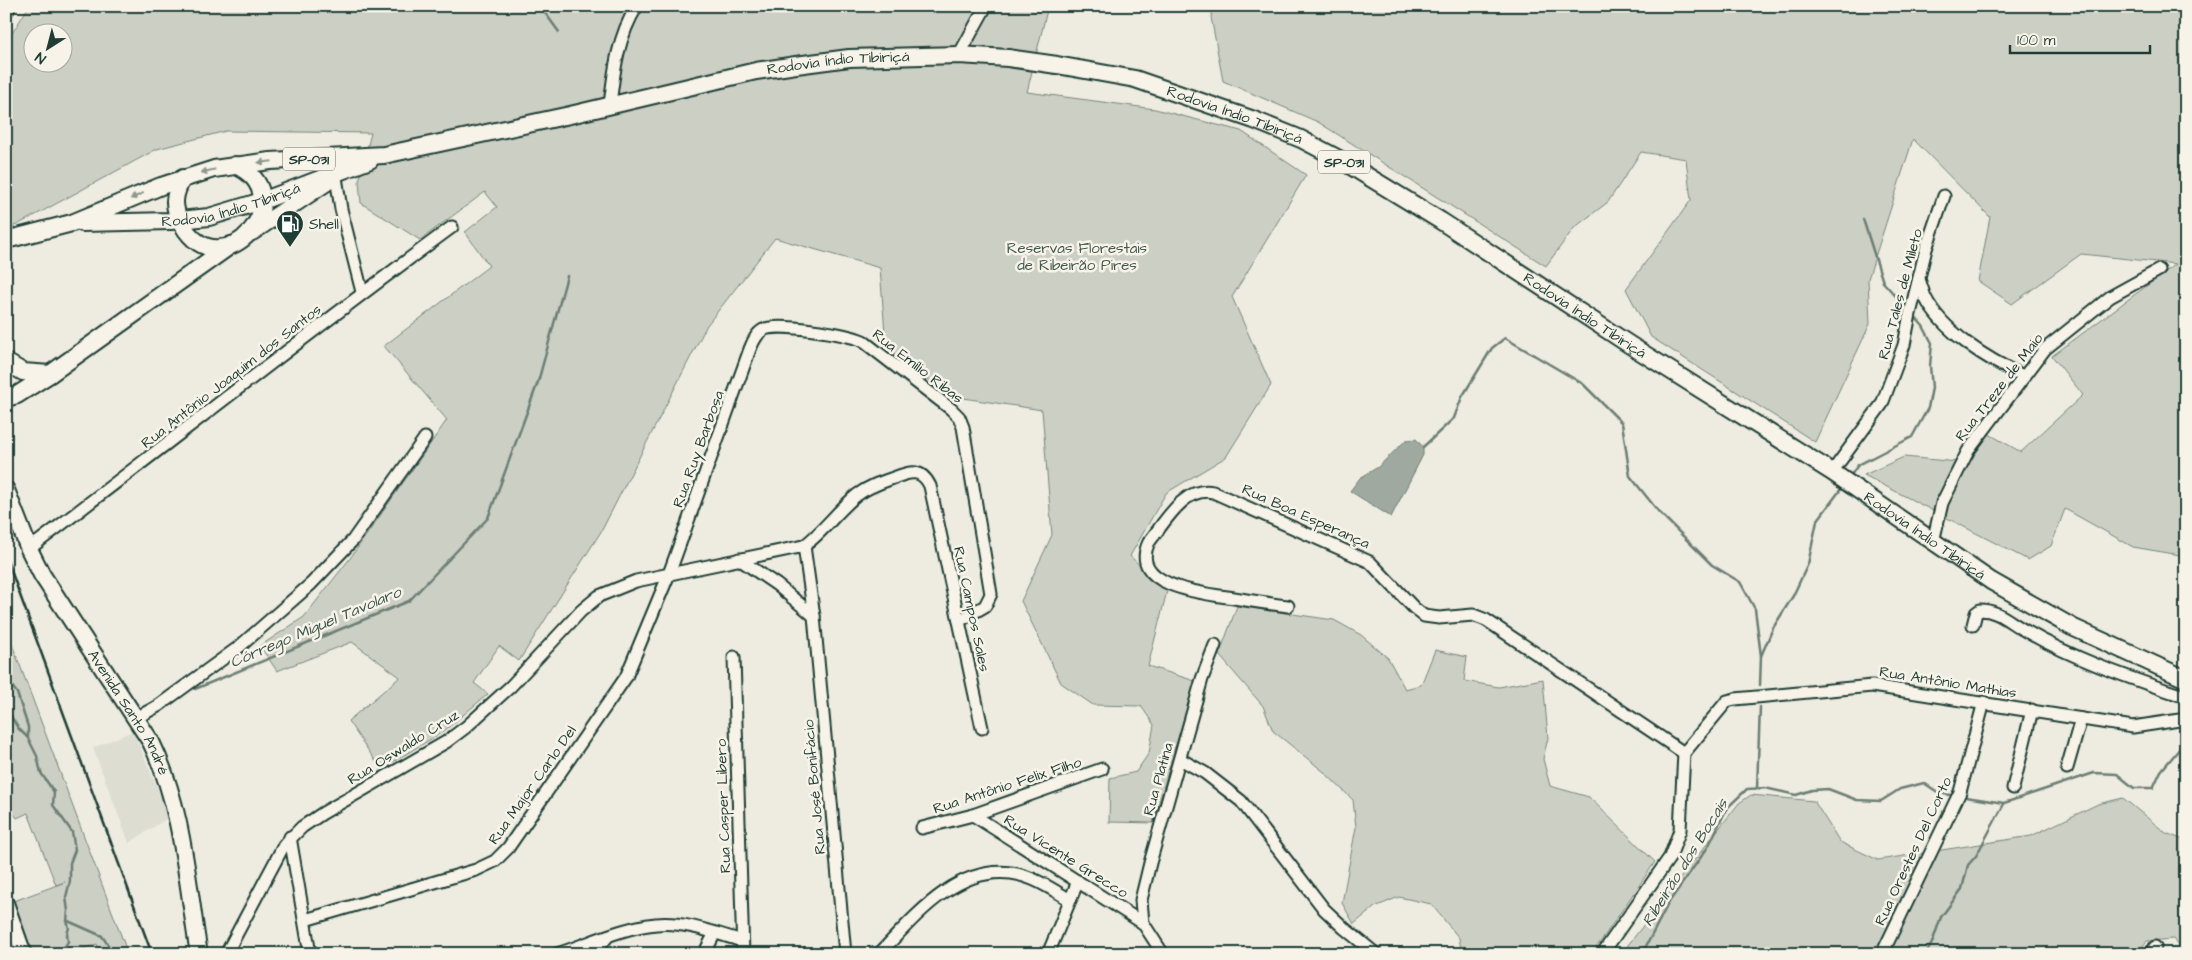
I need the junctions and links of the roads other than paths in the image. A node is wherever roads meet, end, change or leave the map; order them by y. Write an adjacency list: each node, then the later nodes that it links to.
1 (637, 6): 4 (street)
2 (986, 6): 3 (street)
3 (959, 55): 4 (highway, Rodovia Índio Tibiriçá / SP-031); 34 (highway, Rodovia Índio Tibiriçá / SP-031)
4 (610, 105): 5 (highway, Rodovia Índio Tibiriçá / SP-031)
5 (384, 155): 6 (highway, Rodovia Índio Tibiriçá / SP-031, one-way to 6); 7 (highway, Rodovia Índio Tibiriçá / SP-031)
6 (235, 165): 8 (highway, Rodovia Índio Tibiriçá / SP-031, one-way to 8); 9 (highway)
7 (353, 167): 10 (highway); 12 (highway, Rodovia Índio Tibiriçá / SP-031)
8 (182, 178): 13 (highway); 18 (highway, Rodovia Índio Tibiriçá / SP-031, one-way to 18)
9 (256, 180): 12 (highway); 14 (highway)
10 (330, 181): 20 (highway); 27 (street)
11 (1944, 196): 26 (street, Rua Tales de Mileto)
12 (262, 201): 14 (highway, Rodovia Índio Tibiriçá / SP-031); 20 (highway)
13 (174, 203): 15 (highway); 16 (highway)
14 (241, 208): 15 (highway, Rodovia Índio Tibiriçá / SP-031)
15 (209, 217): 16 (highway, Rodovia Índio Tibiriçá / SP-031)
16 (180, 221): 17 (highway, Rodovia Índio Tibiriçá / SP-031); 21 (highway)
17 (154, 222): 18 (highway, Rodovia Índio Tibiriçá / SP-031); 21 (highway)
18 (72, 223): 22 (highway, Rodovia Índio Tibiriçá / SP-031)
19 (452, 227): 27 (street, Rua Antônio Joaquim dos Santos)
20 (248, 234): 23 (highway)
21 (192, 239): 23 (highway); 25 (highway)
22 (6, 240)
23 (231, 245): 25 (highway)
24 (2159, 270): 31 (street, Rua Treze de Maio)
25 (186, 278): 30 (highway)
26 (1919, 279): 31 (street); 34 (street, Rua Tales de Mileto)
27 (362, 292): 38 (street, Rua Antônio Joaquim dos Santos)
28 (758, 334): 40 (street, Rua Ruy Barbosa); 43 (street, Rua Emílio Ribas)
29 (6, 362): 30 (highway)
30 (50, 374): 32 (highway)
31 (2023, 376): 36 (street, Rua Treze de Maio)
32 (6, 398)
33 (425, 438): 51 (street)
34 (1832, 472): 36 (highway, Rodovia Índio Tibiriçá / SP-031)
35 (6, 490): 38 (highway, Avenida Santo André)
36 (1933, 542): 47 (highway, Rodovia Índio Tibiriçá / SP-031)
37 (804, 546): 39 (street, Rua Oswaldo Cruz); 42 (street, Rua José Bonifácio); 43 (street, Rua Campos Sales)
38 (28, 549): 51 (highway, Avenida Santo André)
39 (739, 559): 40 (street, Rua Oswaldo Cruz); 42 (street)
40 (668, 574): 62 (street, Rua Oswaldo Cruz); 66 (street, Rua Major Carlo Del)
41 (1288, 606): 55 (street, Rua Boa Esperança)
42 (814, 616): 79 (street, Rua José Bonifácio)
43 (960, 621): 54 (street, Rua Campos Sales)
44 (1973, 625): 48 (street)
45 (1215, 645): 56 (street, Rua Platina)
46 (734, 657): 70 (street, Rua Casper Libero)
47 (2186, 680)
48 (2186, 697)
49 (1984, 702): 50 (street, Rua Antônio Mathias); 55 (street, Rua Antônio Mathias); 85 (street, Rua Orestes Del Corto)
50 (2032, 710): 52 (street, Rua Antônio Mathias); 59 (street)
51 (136, 718): 72 (highway, Avenida Santo André)
52 (2081, 719): 53 (street, Rua Antônio Mathias); 57 (street)
53 (2186, 719)
54 (982, 728)
55 (1684, 753): 84 (street)
56 (1180, 758): 67 (street, Rua Platina); 83 (street)
57 (2067, 768)
58 (1102, 769): 60 (street, Rua Antônio Felix Filho)
59 (2013, 788)
60 (973, 815): 61 (street, Rua Antônio Felix Filho); 63 (street, Rua Vicente Grecco)
61 (922, 828)
62 (290, 837): 66 (street); 73 (street, Rua Oswaldo Cruz)
63 (1078, 881): 64 (street); 67 (street, Rua Vicente Grecco)
64 (1070, 900): 80 (street); 81 (street)
65 (6, 903): 71 (main road)
66 (305, 920): 74 (street)
67 (1143, 923): 82 (street)
68 (715, 933): 69 (street); 70 (street); 77 (street)
69 (609, 936): 75 (street); 76 (street)
70 (742, 941): 78 (street, Rua Casper Libero)
71 (24, 954)
72 (199, 954)
73 (226, 954)
74 (310, 954)
75 (557, 954)
76 (593, 954)
77 (704, 954)
78 (743, 954)
79 (844, 954)
80 (879, 954)
81 (1048, 954)
82 (1164, 954)
83 (1376, 954)
84 (1602, 954)
85 (1882, 954)

